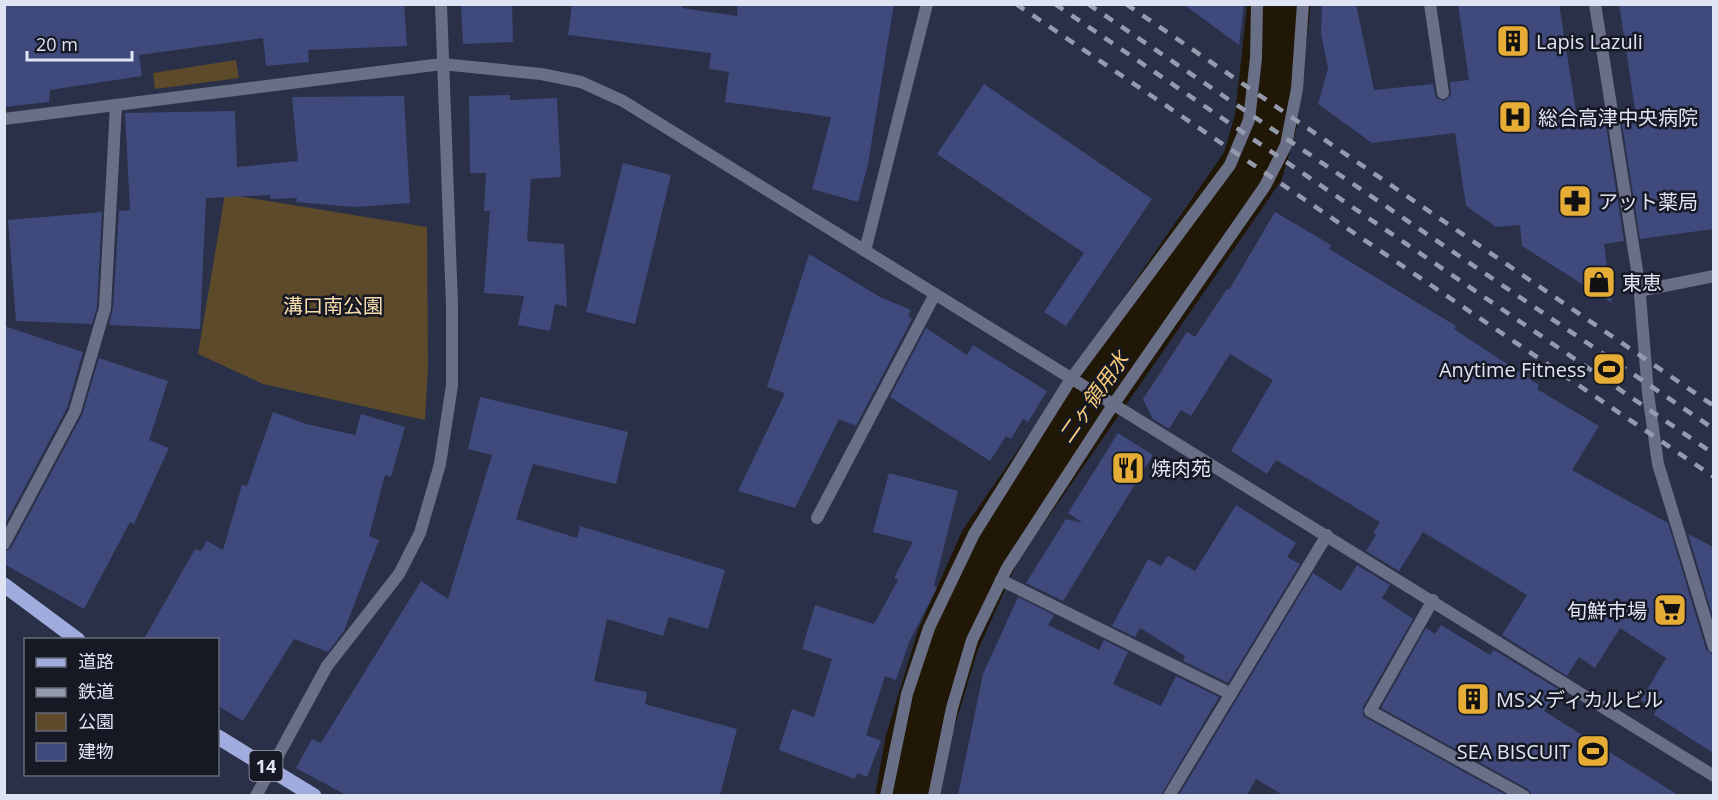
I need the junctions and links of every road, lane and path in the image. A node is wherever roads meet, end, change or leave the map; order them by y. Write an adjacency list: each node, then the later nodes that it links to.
1 (441, 4): 7 (street)
2 (927, 4): 11 (street)
3 (1257, 4): 15 (street)
4 (1303, 4): 16 (street)
5 (1430, 4): 8 (street)
6 (1595, 4): 13 (street)
7 (442, 64): 9 (street); 11 (street); 27 (street)
8 (1443, 93)
9 (116, 105): 10 (street); 19 (street)
10 (4, 119)
11 (865, 251): 14 (street)
12 (1713, 276): 13 (street)
13 (1640, 291): 24 (street)
14 (934, 294): 15 (street); 17 (street)
15 (1076, 382): 16 (street); 31 (street)
16 (1109, 402): 18 (street); 20 (street)
17 (818, 518)
18 (1327, 535): 22 (street); 25 (street)
19 (4, 544)
20 (1001, 580): 25 (street); 32 (street)
21 (4, 585): 23 (main road)
22 (1432, 600): 28 (street); 34 (street)
23 (77, 638)
24 (1713, 647)
25 (1231, 694): 33 (street)
26 (219, 739): 27 (main road, 14)
27 (270, 769): 29 (street); 30 (main road, 14)
28 (1713, 776)
29 (256, 795)
30 (314, 795)
31 (886, 795)
32 (934, 795)
33 (1169, 795)
34 (1524, 795)

